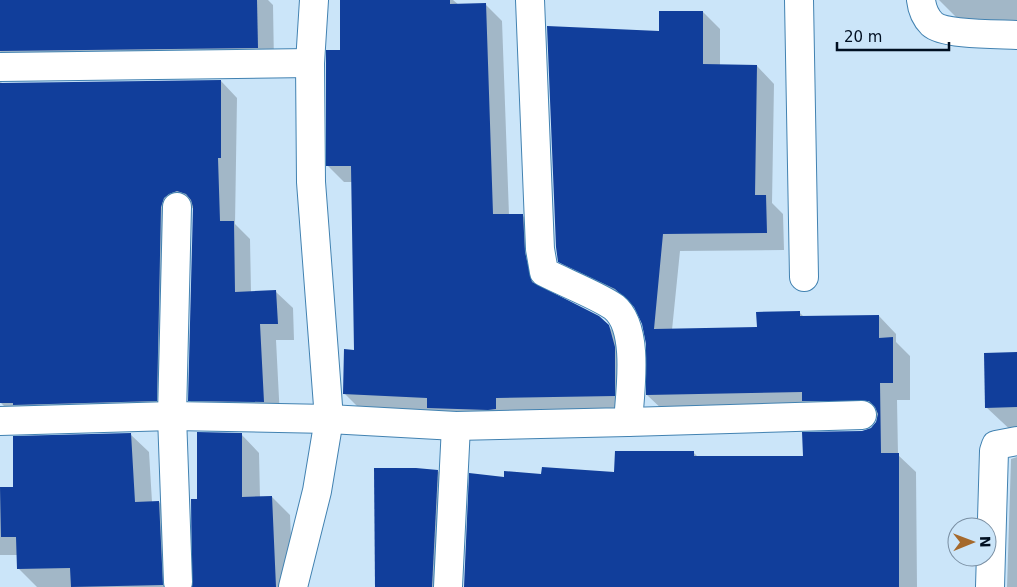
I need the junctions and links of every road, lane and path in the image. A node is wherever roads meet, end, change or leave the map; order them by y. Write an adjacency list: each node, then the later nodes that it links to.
1 (314, 0): 6 (street)
2 (530, 0): 14 (street)
3 (799, 0): 9 (street)
4 (921, 0): 5 (street)
5 (1017, 35)
6 (310, 63): 7 (street); 12 (street)
7 (0, 67)
8 (177, 207): 11 (street)
9 (804, 277)
10 (862, 414): 14 (street)
11 (172, 416): 12 (street); 13 (street); 17 (street)
12 (329, 419): 15 (street); 18 (street)
13 (0, 421)
14 (628, 422): 15 (street)
15 (456, 426): 19 (street)
16 (1017, 441): 20 (street)
17 (178, 582)
18 (294, 587)
19 (448, 587)
20 (990, 587)

